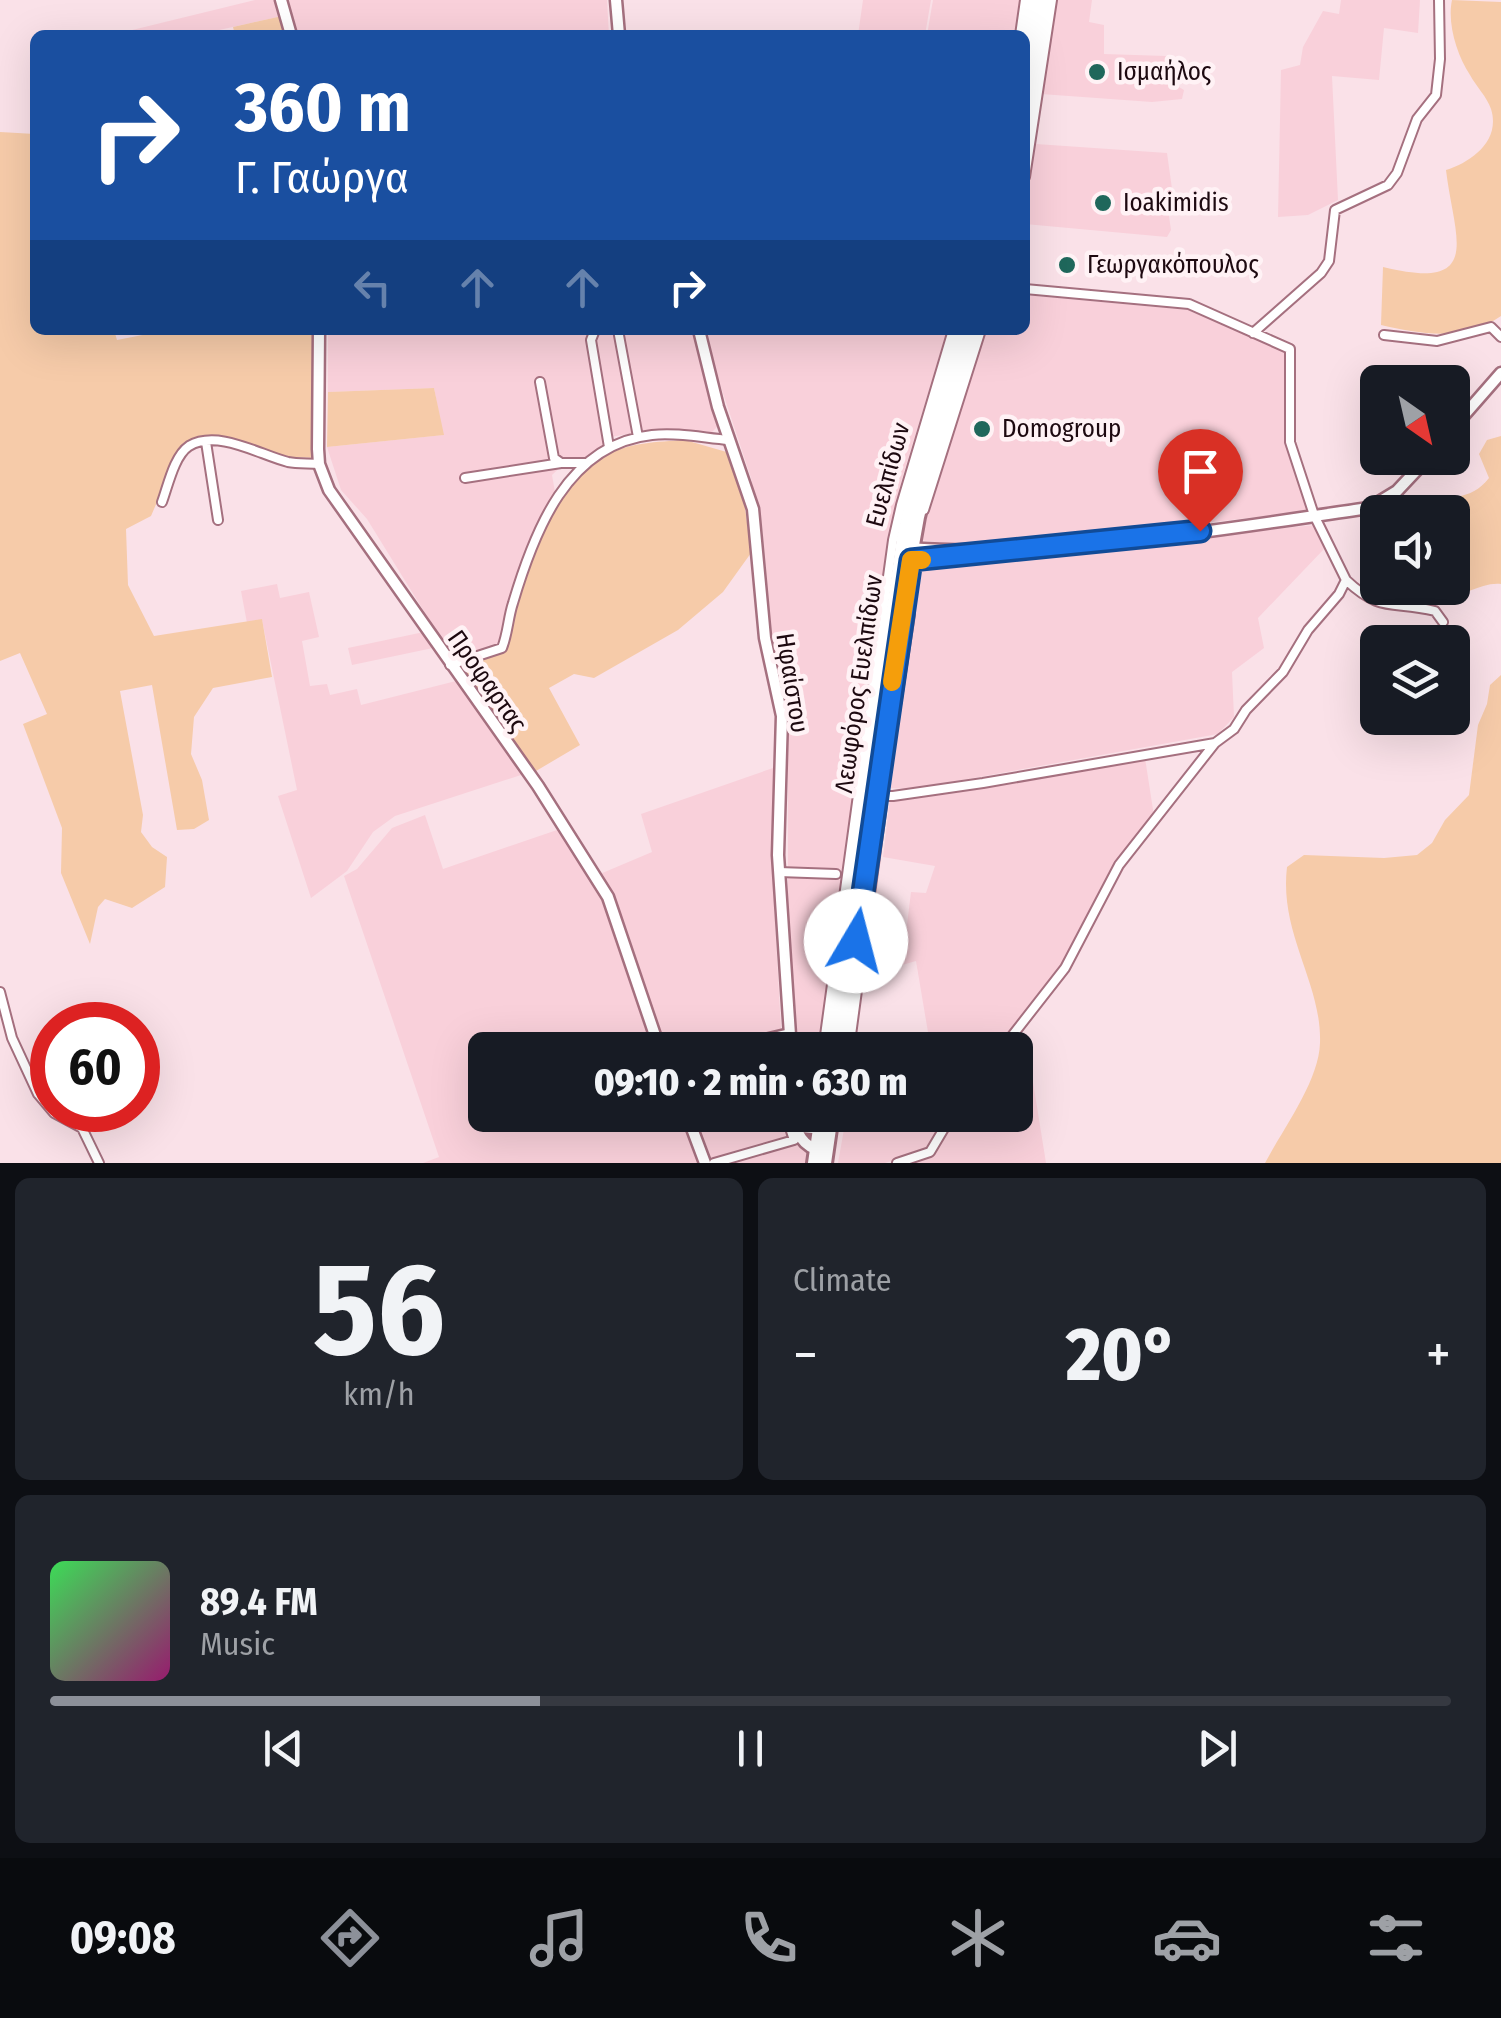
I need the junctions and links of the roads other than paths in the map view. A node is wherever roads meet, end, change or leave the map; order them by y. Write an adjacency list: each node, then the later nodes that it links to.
1 (281, 0): 7 (street)
2 (616, 0): 8 (street)
3 (1028, 0): 9 (street); 10 (main road)
4 (1044, 0): 11 (main road)
5 (1052, 0): 11 (street)
6 (1438, 0): 15 (street)
7 (290, 30)
8 (619, 30)
9 (1021, 30)
10 (1026, 30)
11 (1034, 87): 12 (main road); 13 (street)
12 (1030, 103)
13 (1030, 127)
14 (1030, 289): 15 (street)
15 (1253, 332): 40 (street)
16 (1384, 334): 25 (street)
17 (319, 335): 36 (street, Προφαρτας)
18 (593, 335): 33 (street)
19 (619, 335): 30 (street)
20 (700, 335): 31 (street, Ηφαίστου)
21 (953, 335): 28 (street, Ευελπίδων)
22 (959, 335): 28 (main road, Λεωφόρος Ευελπίδων)
23 (970, 335): 41 (main road, Λεωφόρος Ευελπίδων)
24 (979, 335): 41 (street, Ευελπίδων)
25 (1501, 338)
26 (1501, 373): 29 (street)
27 (540, 382): 34 (street)
28 (936, 398): 43 (main road, Λεωφόρος Ευελπίδων); 46 (street, Ευελπίδων)
29 (1470, 408)
30 (638, 437): 31 (street); 33 (street)
31 (729, 440): 51 (street, Ηφαίστου)
32 (206, 442): 36 (street); 39 (street); 42 (street)
33 (609, 447): 35 (street)
34 (561, 463): 35 (street); 38 (street)
35 (586, 463): 47 (street)
36 (319, 464): 47 (street, Προφαρτας)
37 (1412, 475): 40 (street)
38 (465, 478)
39 (162, 502)
40 (1314, 516): 43 (street); 44 (street)
41 (918, 517): 43 (main road, Λεωφόρος Ευελπίδων)
42 (218, 520)
43 (906, 554): 46 (main road, Λεωφόρος Ευελπίδων); 48 (main road, Λεωφόρος Ευελπίδων)
44 (1346, 580): 45 (street); 49 (street)
45 (1443, 622)
46 (885, 629): 48 (main road, Λεωφόρος Ευελπίδων)
47 (450, 665): 54 (street, Προφαρτας)
48 (885, 696): 50 (main road, Λεωφόρος Ευελπίδων); 56 (main road, Λεωφόρος Ευελπίδων)
49 (1215, 744): 50 (street); 59 (street)
50 (876, 796): 57 (main road, Λεωφόρος Ευελπίδων); 58 (street)
51 (779, 872): 52 (street); 55 (street, Ηφαίστου)
52 (836, 874)
53 (0, 992): 63 (street)
54 (654, 1032)
55 (790, 1032)
56 (829, 1032)
57 (843, 1032)
58 (851, 1032)
59 (1015, 1032)
60 (693, 1132): 64 (street)
61 (791, 1132): 65 (street)
62 (942, 1132): 66 (street)
63 (100, 1163)
64 (704, 1163)
65 (714, 1163)
66 (896, 1163)

